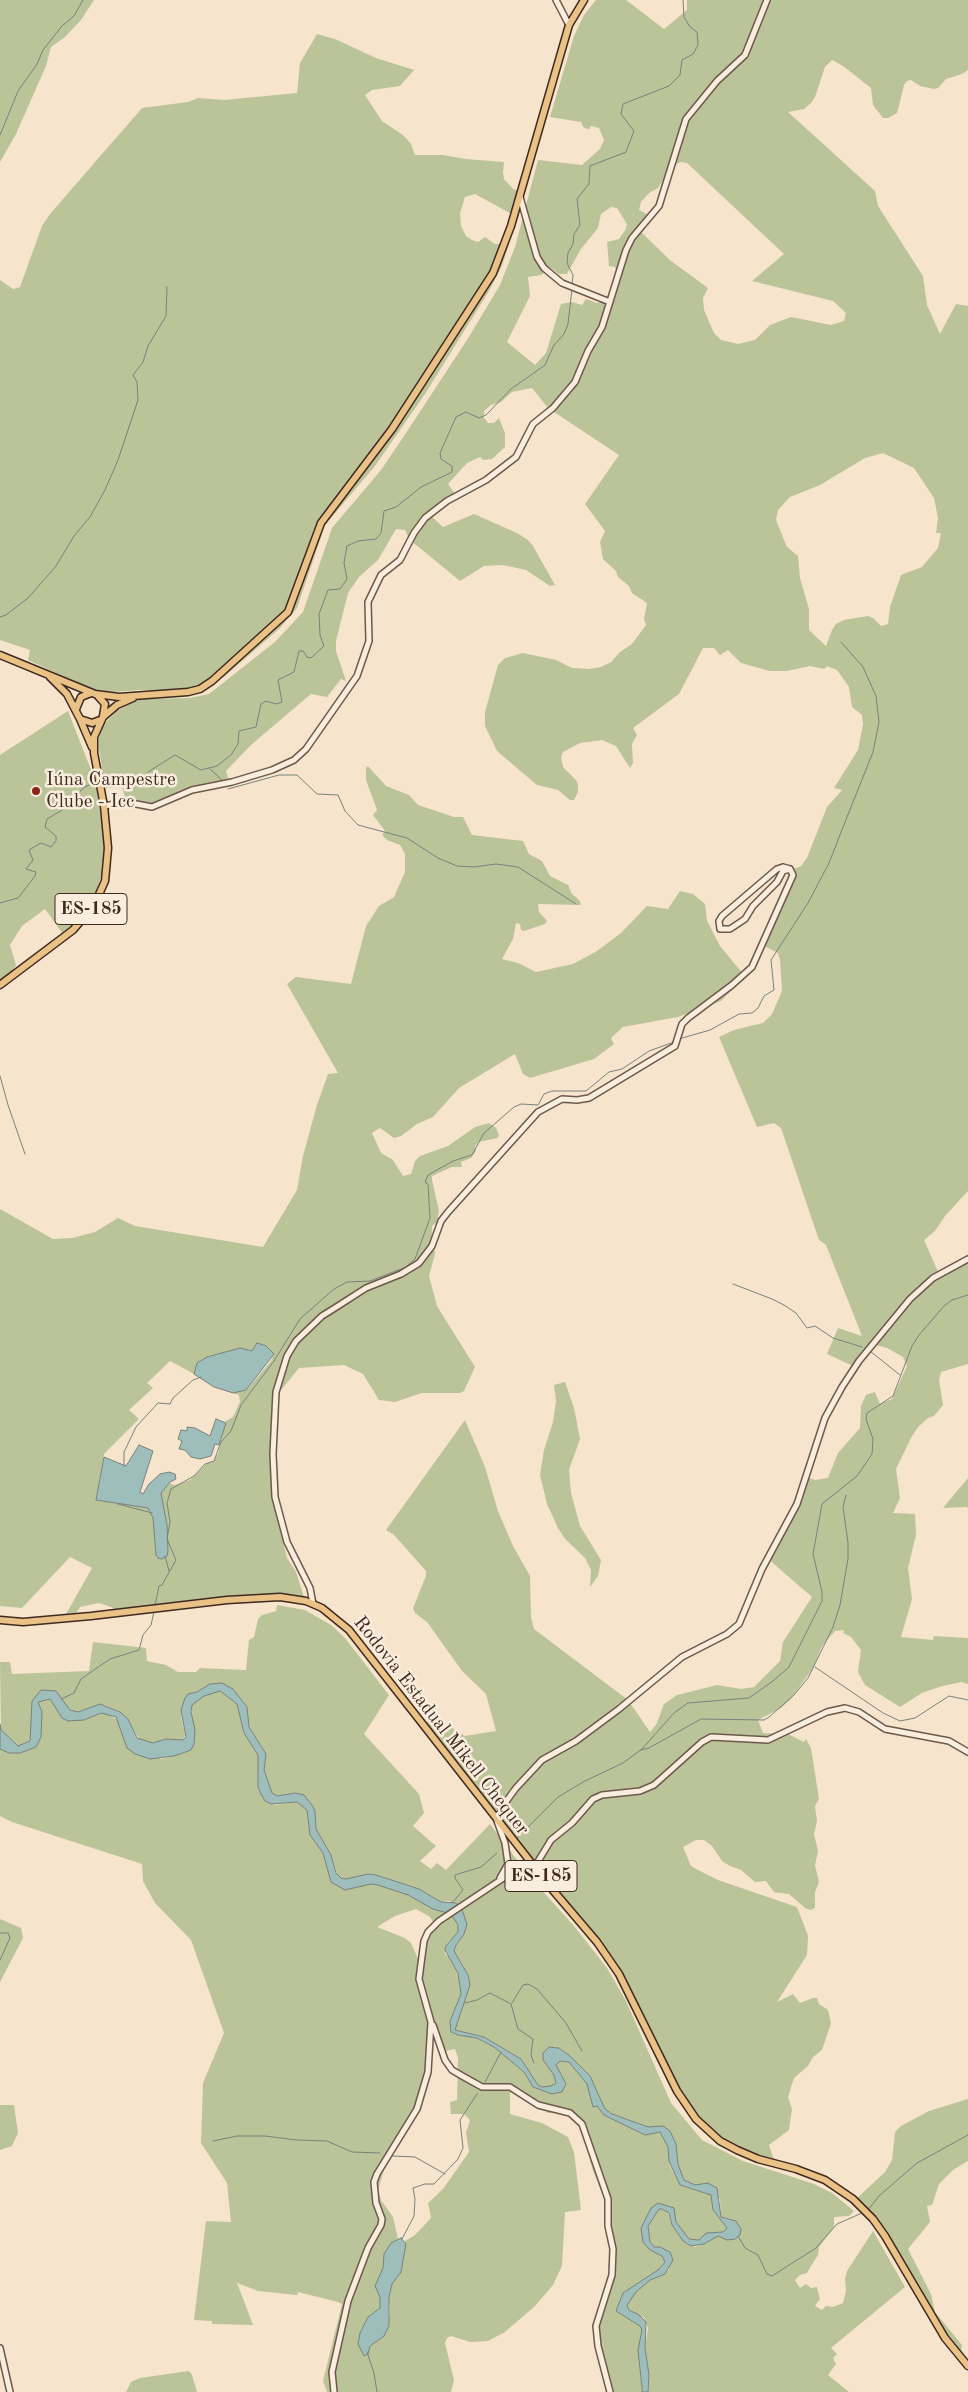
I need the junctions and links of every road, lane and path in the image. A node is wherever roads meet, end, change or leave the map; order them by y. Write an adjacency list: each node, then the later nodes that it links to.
1 (556, 0): 4 (street)
2 (584, 0): 4 (main road)
3 (767, 0): 6 (street)
4 (570, 24): 5 (main road)
5 (520, 197): 6 (street); 10 (main road)
6 (610, 302): 15 (street)
7 (0, 655): 8 (main road, ES-185)
8 (47, 675): 9 (main road, ES-185); 11 (main road, ES-185)
9 (94, 694): 10 (main road); 11 (main road); 12 (main road, ES-185)
10 (142, 696): 12 (main road)
11 (76, 711): 13 (main road, ES-185)
12 (101, 718): 13 (main road); 14 (main road, ES-185)
13 (80, 719): 14 (main road, ES-185)
14 (94, 753): 15 (main road, ES-185)
15 (104, 806): 17 (main road, ES-185)
16 (790, 869): 16 (street); 19 (street)
17 (0, 985)
18 (968, 1259): 22 (street)
19 (313, 1604): 20 (main road, Rodovia Estadual Mikell Chequer / ES-185); 22 (main road, Rodovia Estadual Mikell Chequer / ES-185)
20 (0, 1620)
21 (968, 1752): 23 (street)
22 (497, 1821): 23 (main road, Rodovia Estadual Mikell Chequer / ES-185); 24 (street)
23 (534, 1868): 25 (main road, Rodovia Estadual Mikell Chequer / ES-185)
24 (500, 1878): 25 (street); 26 (street)
25 (551, 1888): 28 (main road, Rodovia Estadual Mikell Chequer / ES-185)
26 (431, 2022): 30 (street); 31 (street)
27 (0, 2348): 29 (street)
28 (968, 2366)
29 (10, 2392)
30 (334, 2392)
31 (610, 2392)

